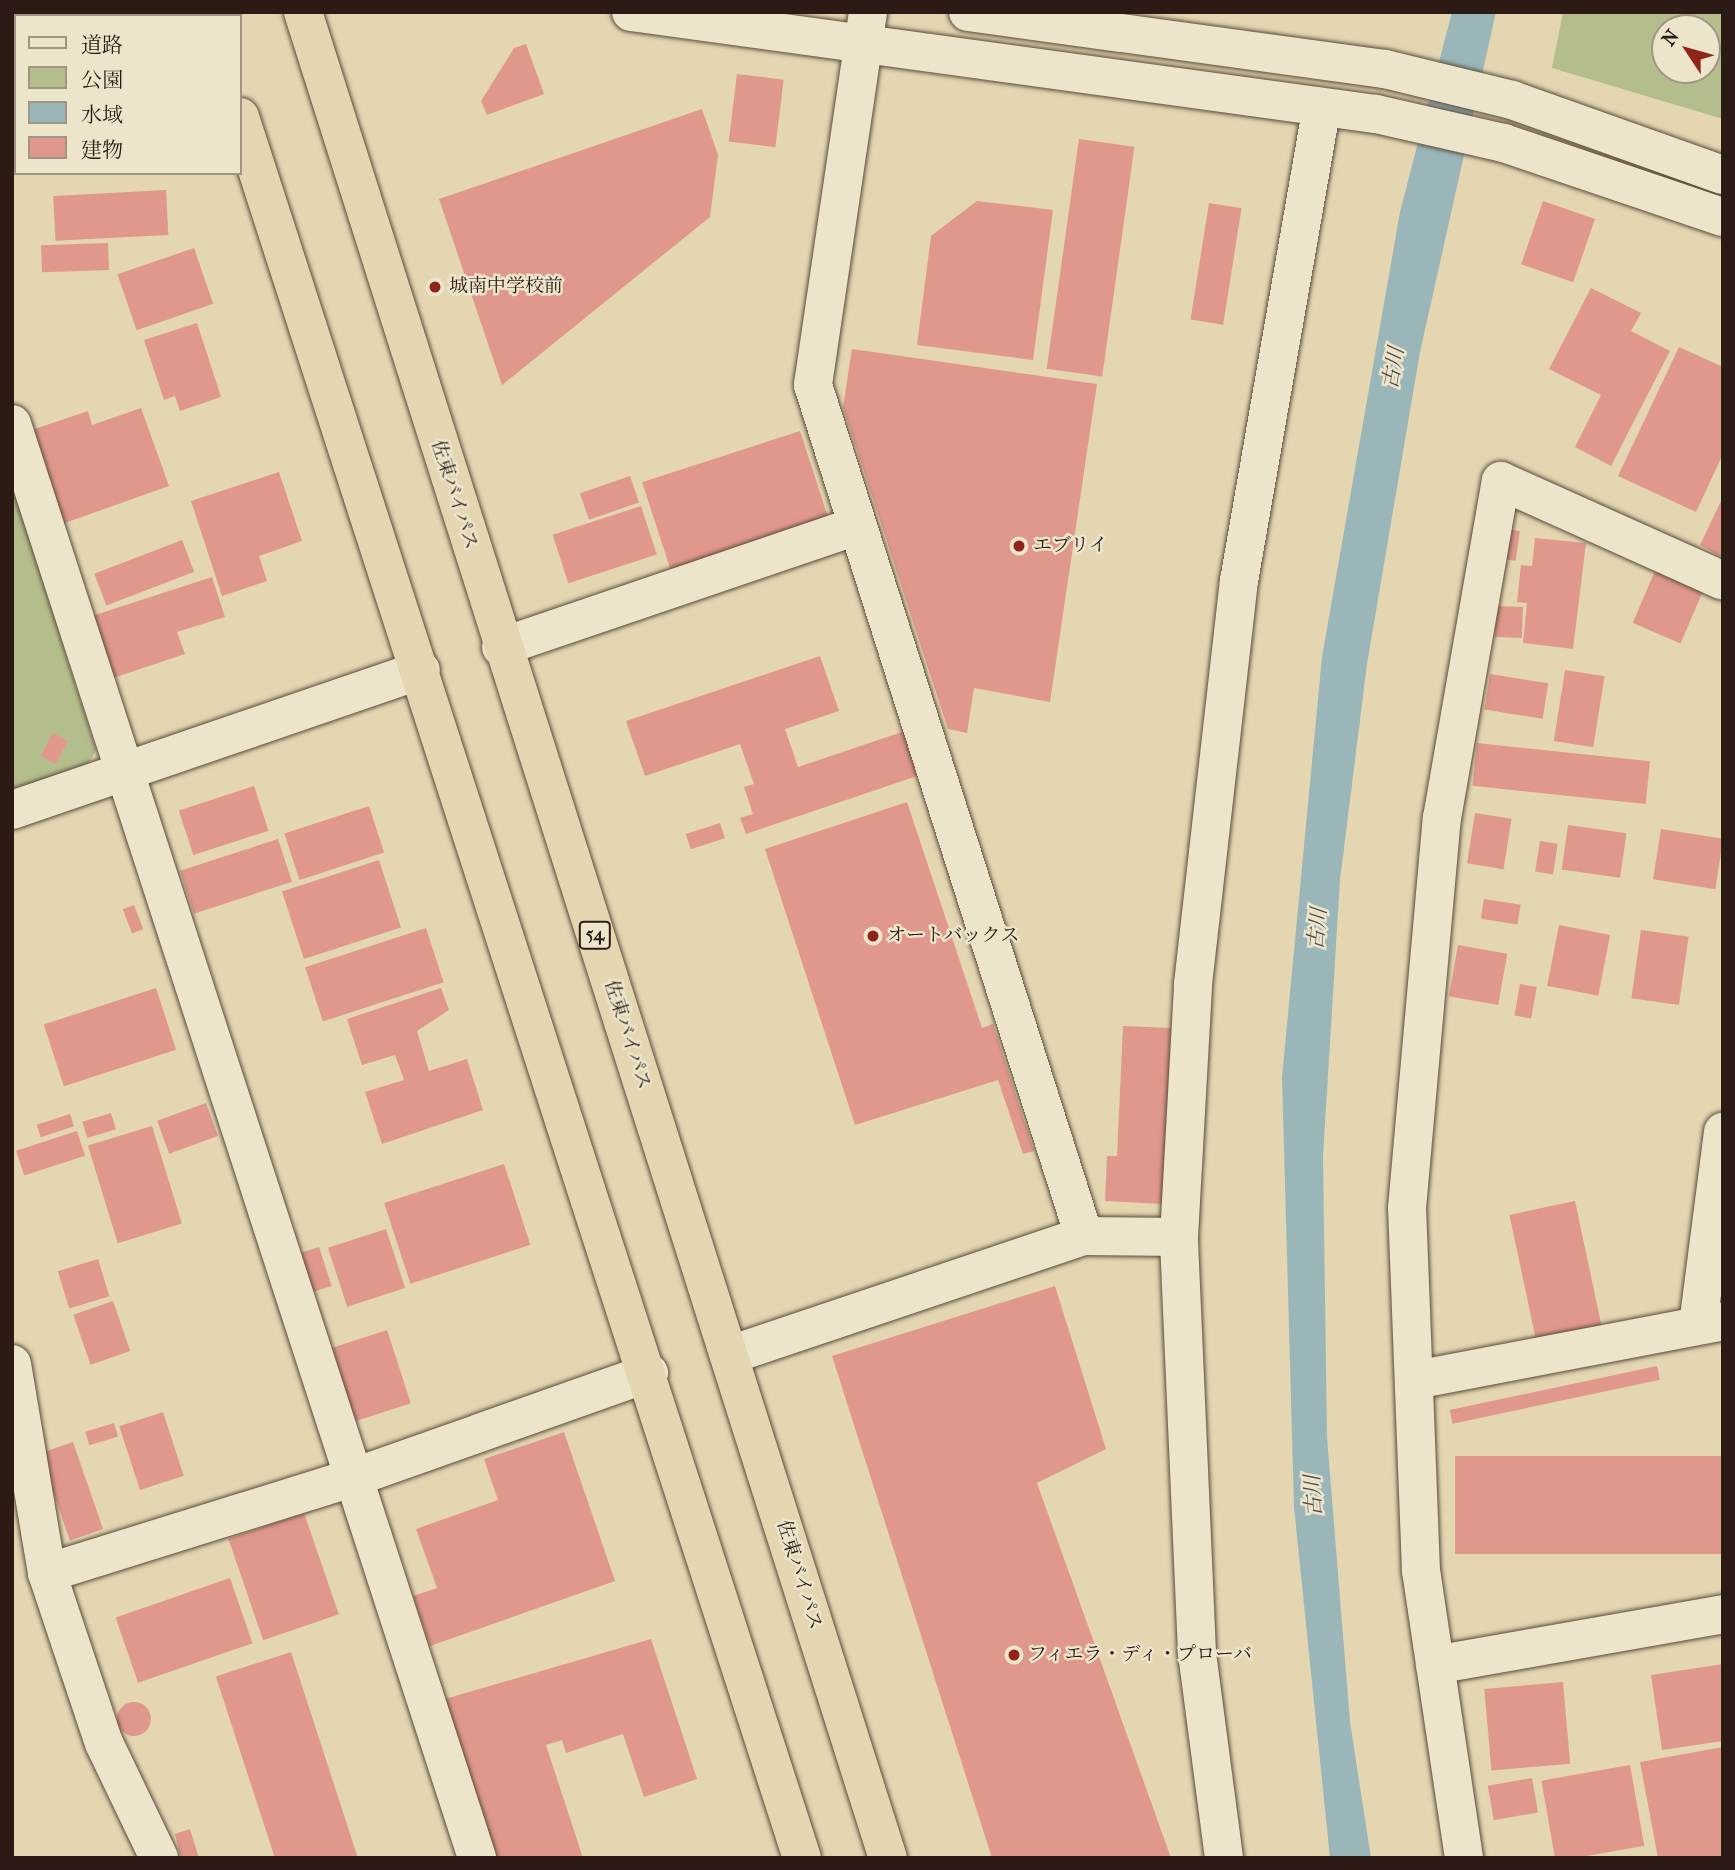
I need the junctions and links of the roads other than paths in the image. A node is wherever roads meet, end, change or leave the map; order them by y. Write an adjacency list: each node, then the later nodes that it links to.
1 (303, 12): 12 (highway, 佐東バイパス / 54)
2 (631, 12): 4 (street)
3 (968, 12): 7 (street)
4 (867, 28): 5 (street); 10 (street)
5 (1322, 107): 8 (street); 18 (street)
6 (242, 123): 13 (highway)
7 (1723, 175)
8 (1723, 217)
9 (12, 424): 14 (street)
10 (857, 526): 12 (street); 17 (street)
11 (1723, 581): 23 (street)
12 (501, 647): 20 (highway, 佐東バイパス / 54)
13 (421, 670): 14 (street); 22 (highway)
14 (125, 773): 15 (street); 24 (street)
15 (12, 810)
16 (1723, 1132): 19 (street)
17 (1084, 1236): 18 (street); 20 (street)
18 (1179, 1237): 32 (street)
19 (1710, 1323): 23 (street)
20 (730, 1354): 31 (highway, 佐東バイパス / 54)
21 (12, 1364): 25 (street)
22 (649, 1373): 24 (street); 30 (highway)
23 (1415, 1380): 27 (street)
24 (355, 1477): 25 (street); 29 (street)
25 (47, 1573): 28 (street)
26 (1723, 1614): 27 (street)
27 (1435, 1665): 33 (street)
28 (159, 1858)
29 (477, 1858)
30 (802, 1858)
31 (888, 1858)
32 (1224, 1858)
33 (1464, 1858)

